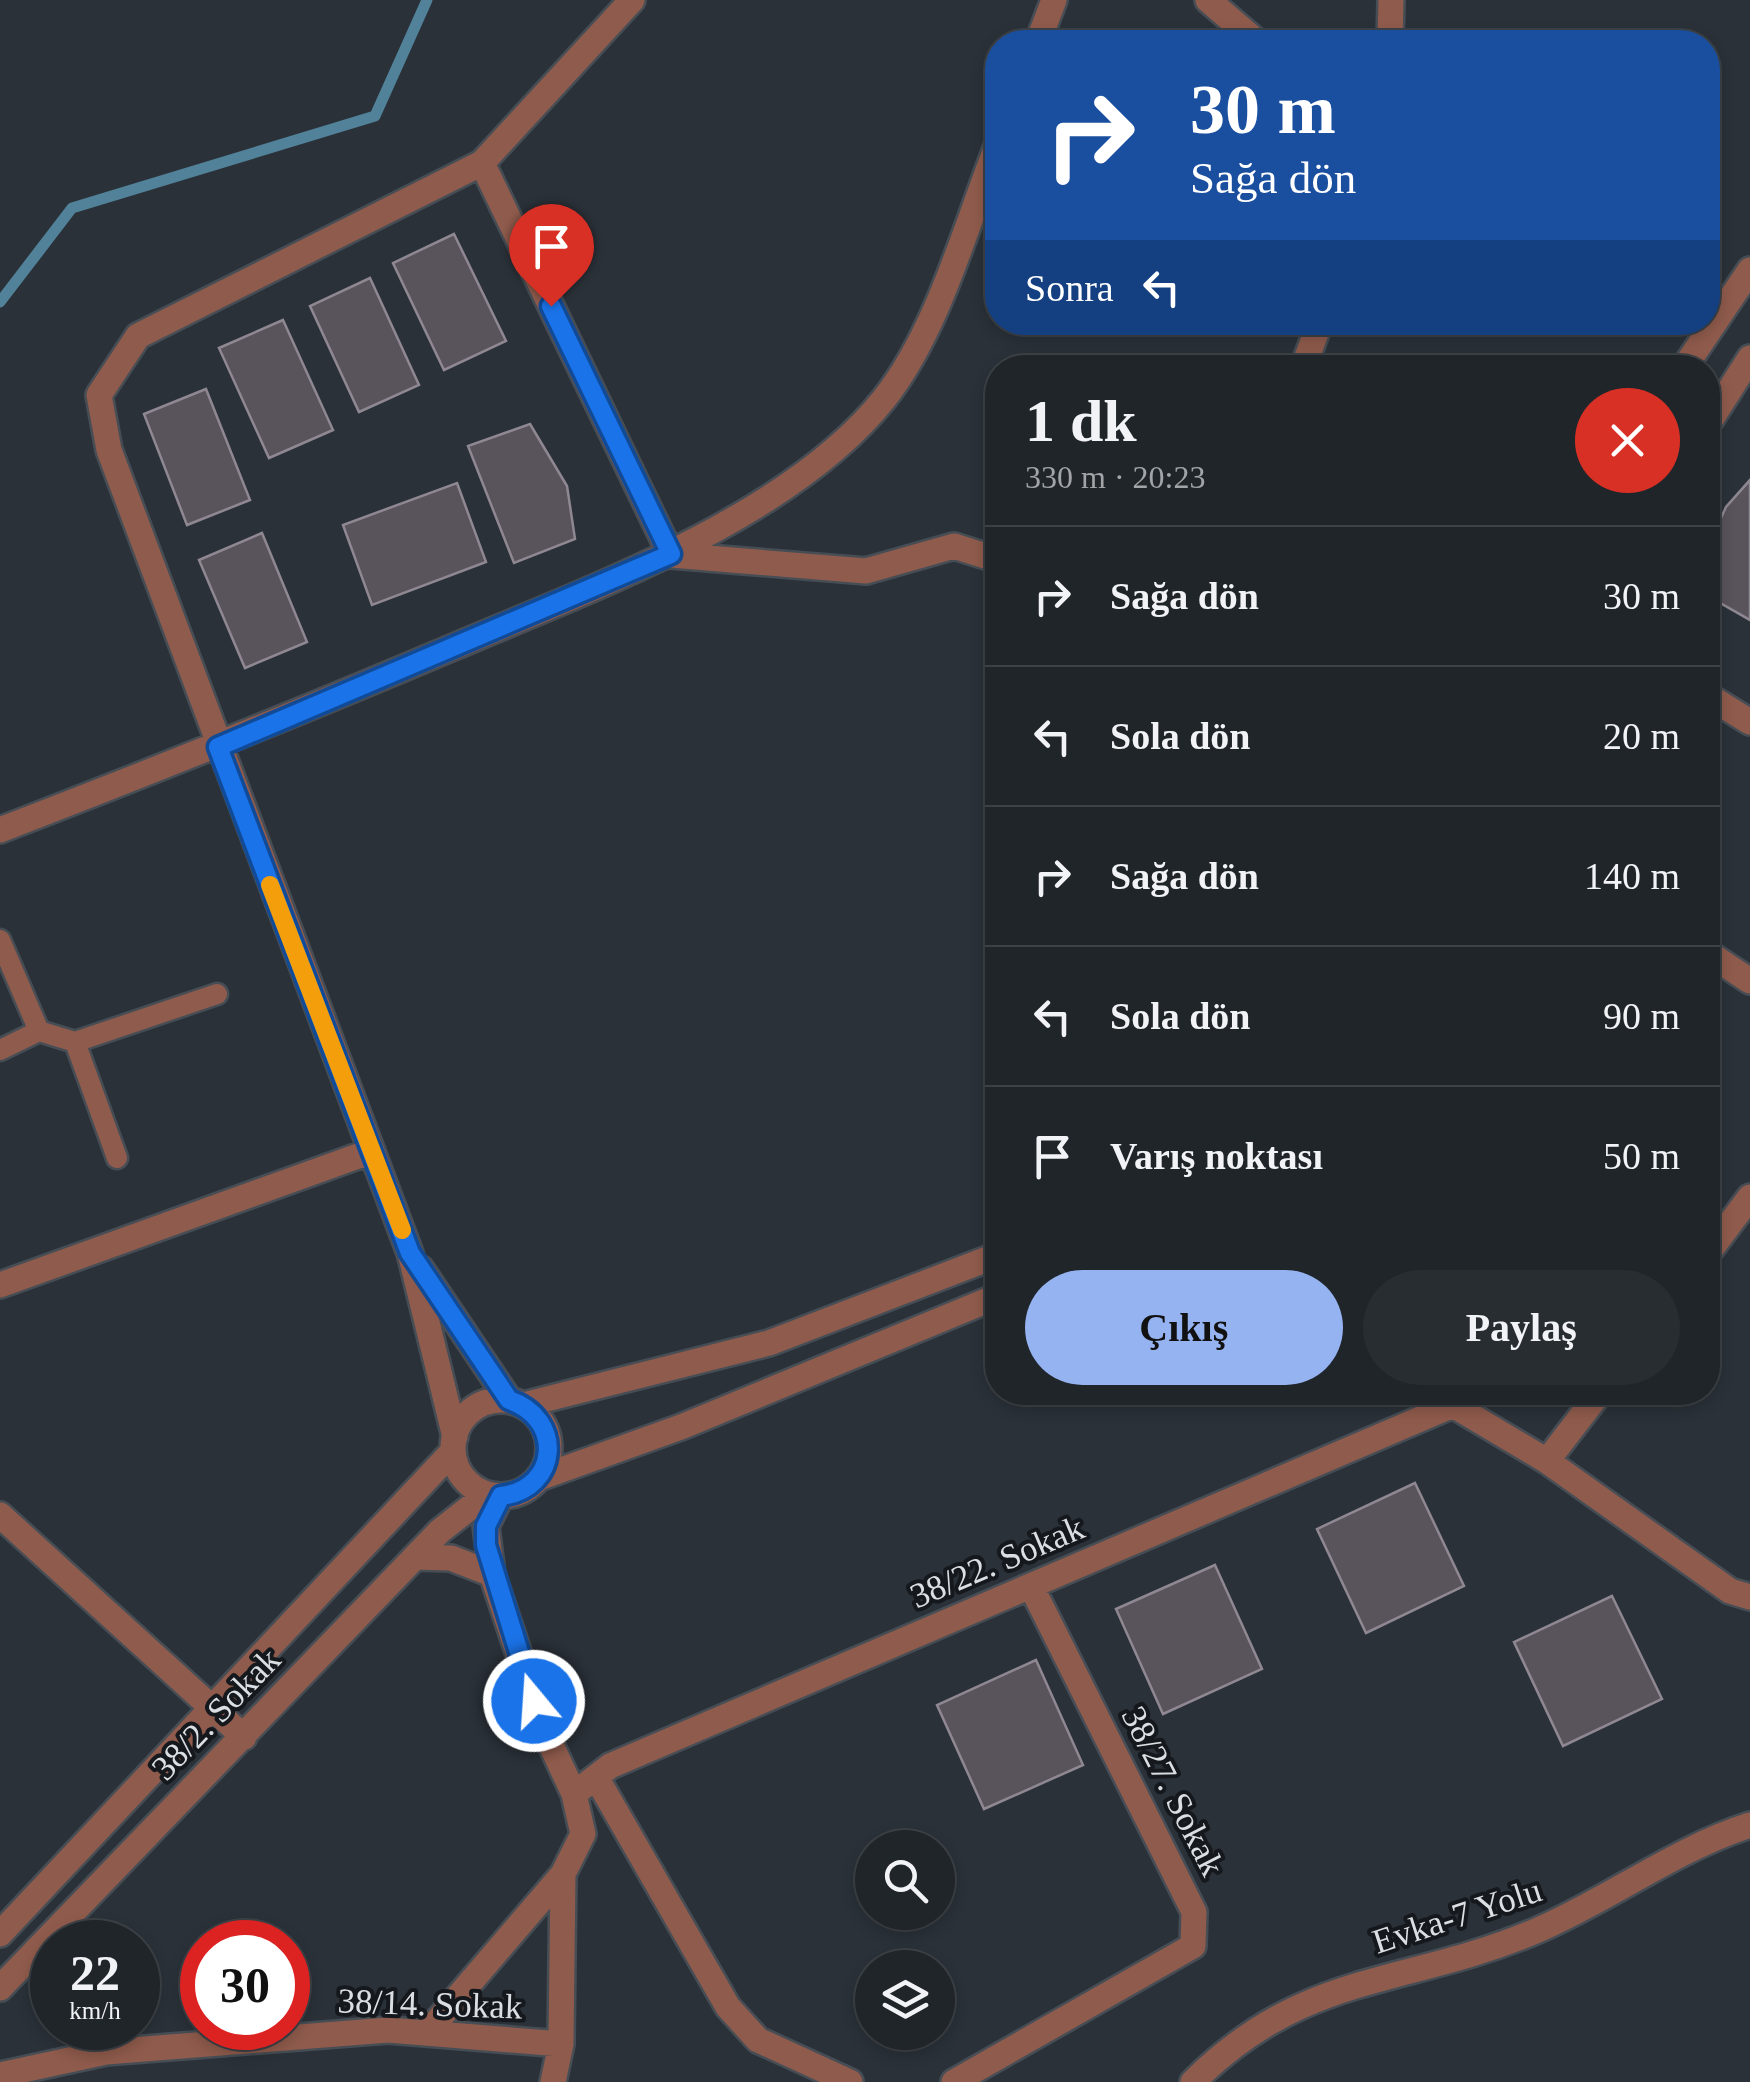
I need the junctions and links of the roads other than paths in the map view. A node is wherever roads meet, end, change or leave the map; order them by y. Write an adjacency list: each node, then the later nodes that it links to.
1 (632, 0): 8 (street)
2 (1054, 0): 5 (street)
3 (1208, 0): 6 (street)
4 (1391, 0): 7 (street)
5 (1043, 30)
6 (1243, 30)
7 (1390, 30)
8 (482, 163): 14 (street); 18 (street)
9 (985, 177): 14 (street)
10 (1750, 270): 11 (street)
11 (1720, 315)
12 (1750, 358): 13 (street)
13 (1720, 405)
14 (671, 554): 15 (street); 18 (street)
15 (985, 556)
16 (1720, 703): 17 (street)
17 (1750, 722)
18 (218, 747): 19 (street); 27 (street)
19 (0, 830)
20 (0, 940): 24 (lane)
21 (1720, 961): 22 (street)
22 (1750, 981)
23 (217, 994): 25 (lane)
24 (39, 1031): 25 (lane); 26 (lane)
25 (75, 1042): 28 (lane)
26 (0, 1050)
27 (372, 1151): 31 (street); 33 (street)
28 (118, 1158)
29 (1750, 1198): 30 (street)
30 (1720, 1237)
31 (410, 1253): 35 (street); 39 (street)
32 (985, 1261): 35 (street)
33 (0, 1284)
34 (985, 1301): 41 (street)
35 (516, 1402): 39 (street); 41 (street)
36 (1429, 1405): 46 (street, 38/22. Sokak)
37 (1452, 1405): 40 (street)
38 (1590, 1405): 40 (street)
39 (454, 1444): 42 (street); 48 (street, 38/2. Sokak)
40 (1547, 1460): 47 (street)
41 (539, 1478): 42 (street)
42 (494, 1494): 44 (street, 38/2. Sokak); 45 (street)
43 (0, 1516): 48 (street)
44 (415, 1557): 45 (street); 49 (street, 38/2. Sokak)
45 (492, 1574): 51 (street)
46 (1031, 1586): 50 (street, 38/22. Sokak); 62 (street, 38/27. Sokak)
47 (1750, 1597)
48 (212, 1708): 49 (street); 54 (street, 38/2. Sokak)
49 (244, 1737): 55 (street, 38/2. Sokak)
50 (596, 1777): 51 (street, 38/22. Sokak); 61 (street)
51 (574, 1794): 53 (street)
52 (1750, 1825): 63 (street, Evka-7 Yolu)
53 (563, 1874): 56 (street); 57 (street)
54 (0, 1934)
55 (0, 1988)
56 (427, 2033): 57 (street, 38/14. Sokak); 58 (street, 38/14. Sokak)
57 (561, 2044): 60 (street)
58 (0, 2075): 59 (street)
59 (12, 2082)
60 (553, 2082)
61 (850, 2082)
62 (954, 2082)
63 (1193, 2082)

